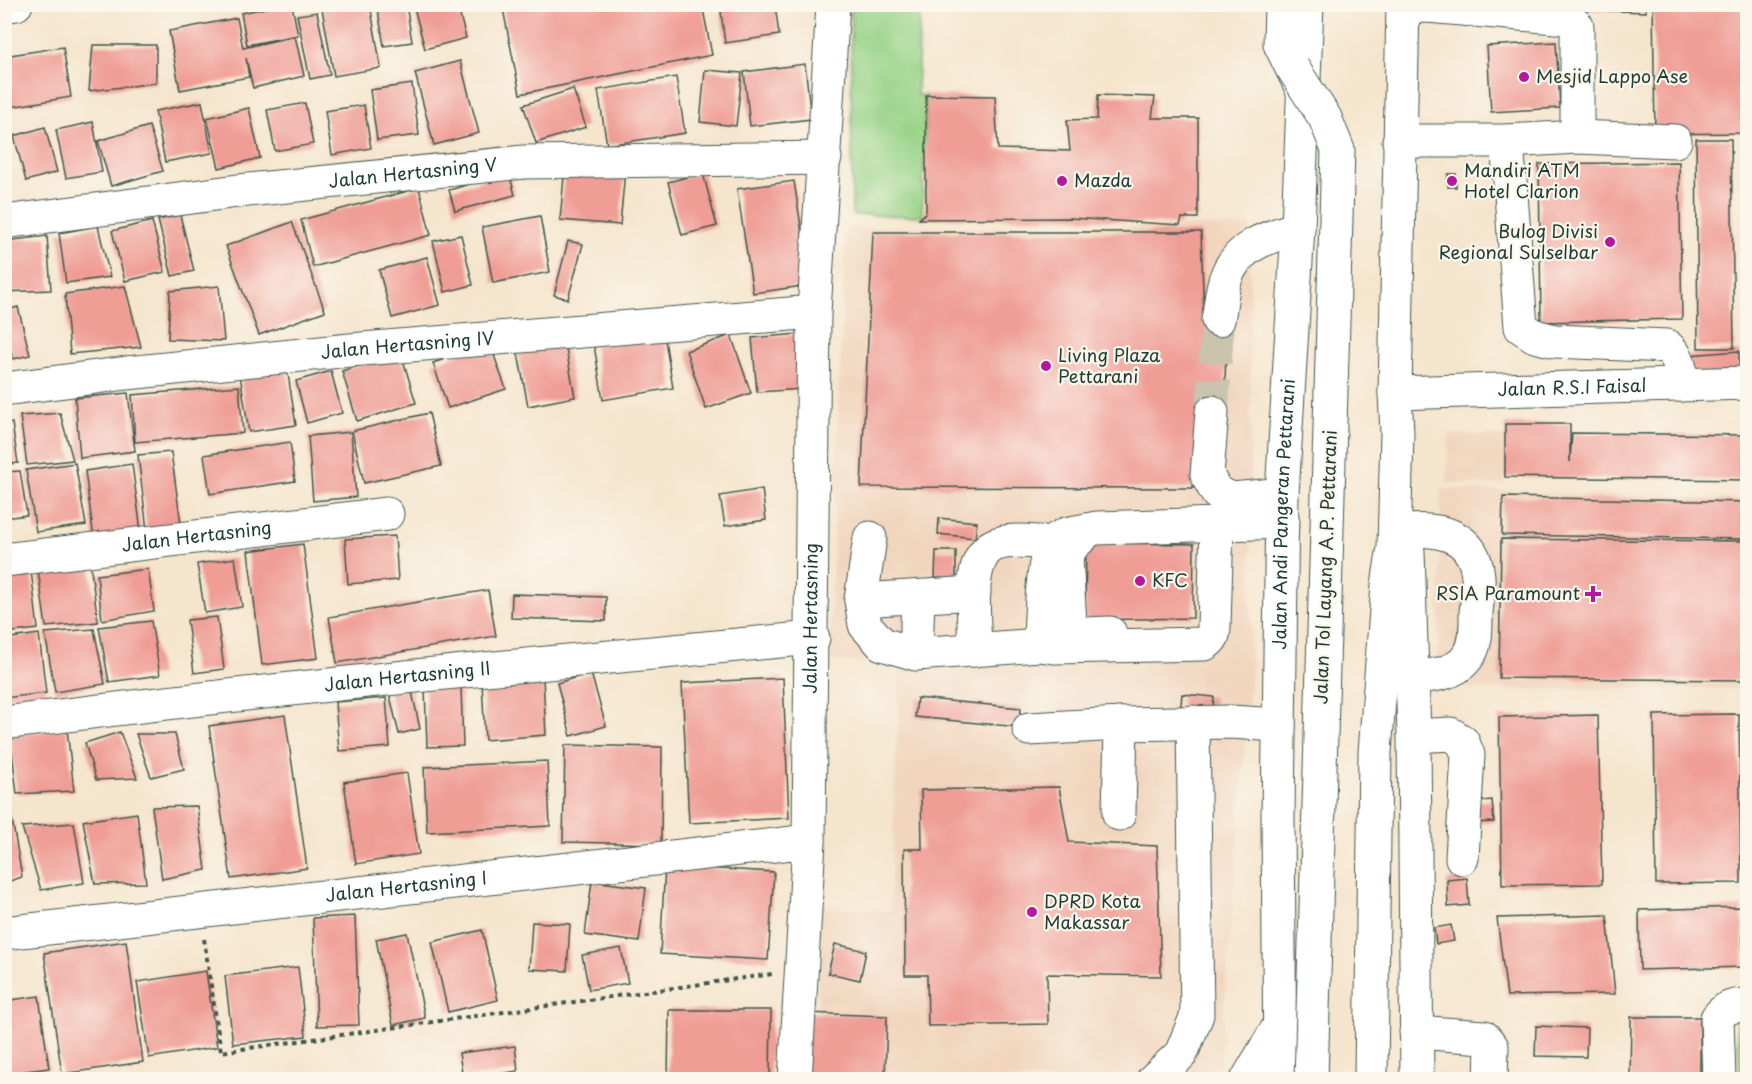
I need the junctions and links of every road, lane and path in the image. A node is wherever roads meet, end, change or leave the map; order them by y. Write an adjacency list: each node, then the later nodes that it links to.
1 (16, 4): 6 (main road)
2 (833, 4): 13 (main road, Jalan Hertasning)
3 (1281, 4): 8 (main road)
4 (1292, 4): 8 (main road)
5 (1307, 4): 8 (main road, Jalan Andi Pangeran Pettarani)
6 (4, 6)
7 (1403, 6): 9 (main road); 10 (main road)
8 (1292, 68): 15 (main road, Jalan Andi Pangeran Pettarani); 58 (main road, Jalan Tol Layang A.P. Pettarani, bridge)
9 (1577, 137): 11 (main road); 12 (main road)
10 (1399, 141): 11 (main road); 21 (main road)
11 (1507, 141): 19 (main road)
12 (1675, 141)
13 (825, 158): 14 (main road, Jalan Hertasning V); 16 (main road, Jalan Hertasning)
14 (4, 222)
15 (1298, 228): 17 (main road); 23 (main road, Jalan Andi Pangeran Pettarani)
16 (814, 312): 20 (main road, Jalan Hertasning IV); 33 (main road, Jalan Hertasning)
17 (1218, 320)
18 (1748, 383): 19 (main road, Jalan R.S.I Faisal)
19 (1680, 385): 21 (main road, Jalan R.S.I Faisal)
20 (4, 389)
21 (1395, 393): 27 (main road)
22 (1212, 412): 23 (main road)
23 (1283, 508): 25 (main road); 42 (main road, Jalan Andi Pangeran Pettarani)
24 (387, 514): 29 (main road, Jalan Hertasning)
25 (1206, 525): 28 (main road); 34 (main road); 34 (main road)
26 (870, 538): 32 (main road)
27 (1400, 539): 38 (main road); 38 (main road); 59 (main road); 60 (main road)
28 (1050, 543): 30 (main road); 35 (main road)
29 (4, 560)
30 (974, 593): 31 (main road); 36 (main road)
31 (918, 597): 32 (main road); 37 (main road)
32 (861, 600): 37 (main road)
33 (813, 638): 40 (main road, Jalan Hertasning II); 46 (main road, Jalan Hertasning)
34 (1198, 644): 35 (main road)
35 (1041, 645): 36 (main road)
36 (975, 650): 37 (main road)
37 (916, 654)
38 (1413, 677): 44 (main road)
39 (1193, 722): 41 (main road); 42 (main road); 55 (main road)
40 (4, 723)
41 (1121, 724): 43 (main road); 45 (main road)
42 (1279, 725): 52 (main road, Jalan Andi Pangeran Pettarani)
43 (1029, 729)
44 (1414, 736): 47 (main road); 53 (main road)
45 (1119, 814)
46 (809, 841): 48 (main road, Jalan Hertasning I); 50 (main road, Jalan Hertasning)
47 (1462, 858)
48 (200, 909): 49 (main road, Jalan Hertasning I); 50 (path)
49 (4, 933)
50 (802, 970): 54 (main road, Jalan Hertasning)
51 (1748, 1006): 63 (main road)
52 (1279, 1026): 56 (main road); 57 (main road, Jalan Andi Pangeran Pettarani)
53 (1416, 1032): 61 (main road); 62 (main road)
54 (795, 1080)
55 (1153, 1080)
56 (1247, 1080)
57 (1280, 1080)
58 (1311, 1080)
59 (1371, 1080)
60 (1400, 1080)
61 (1417, 1080)
62 (1491, 1080)
63 (1719, 1080)

